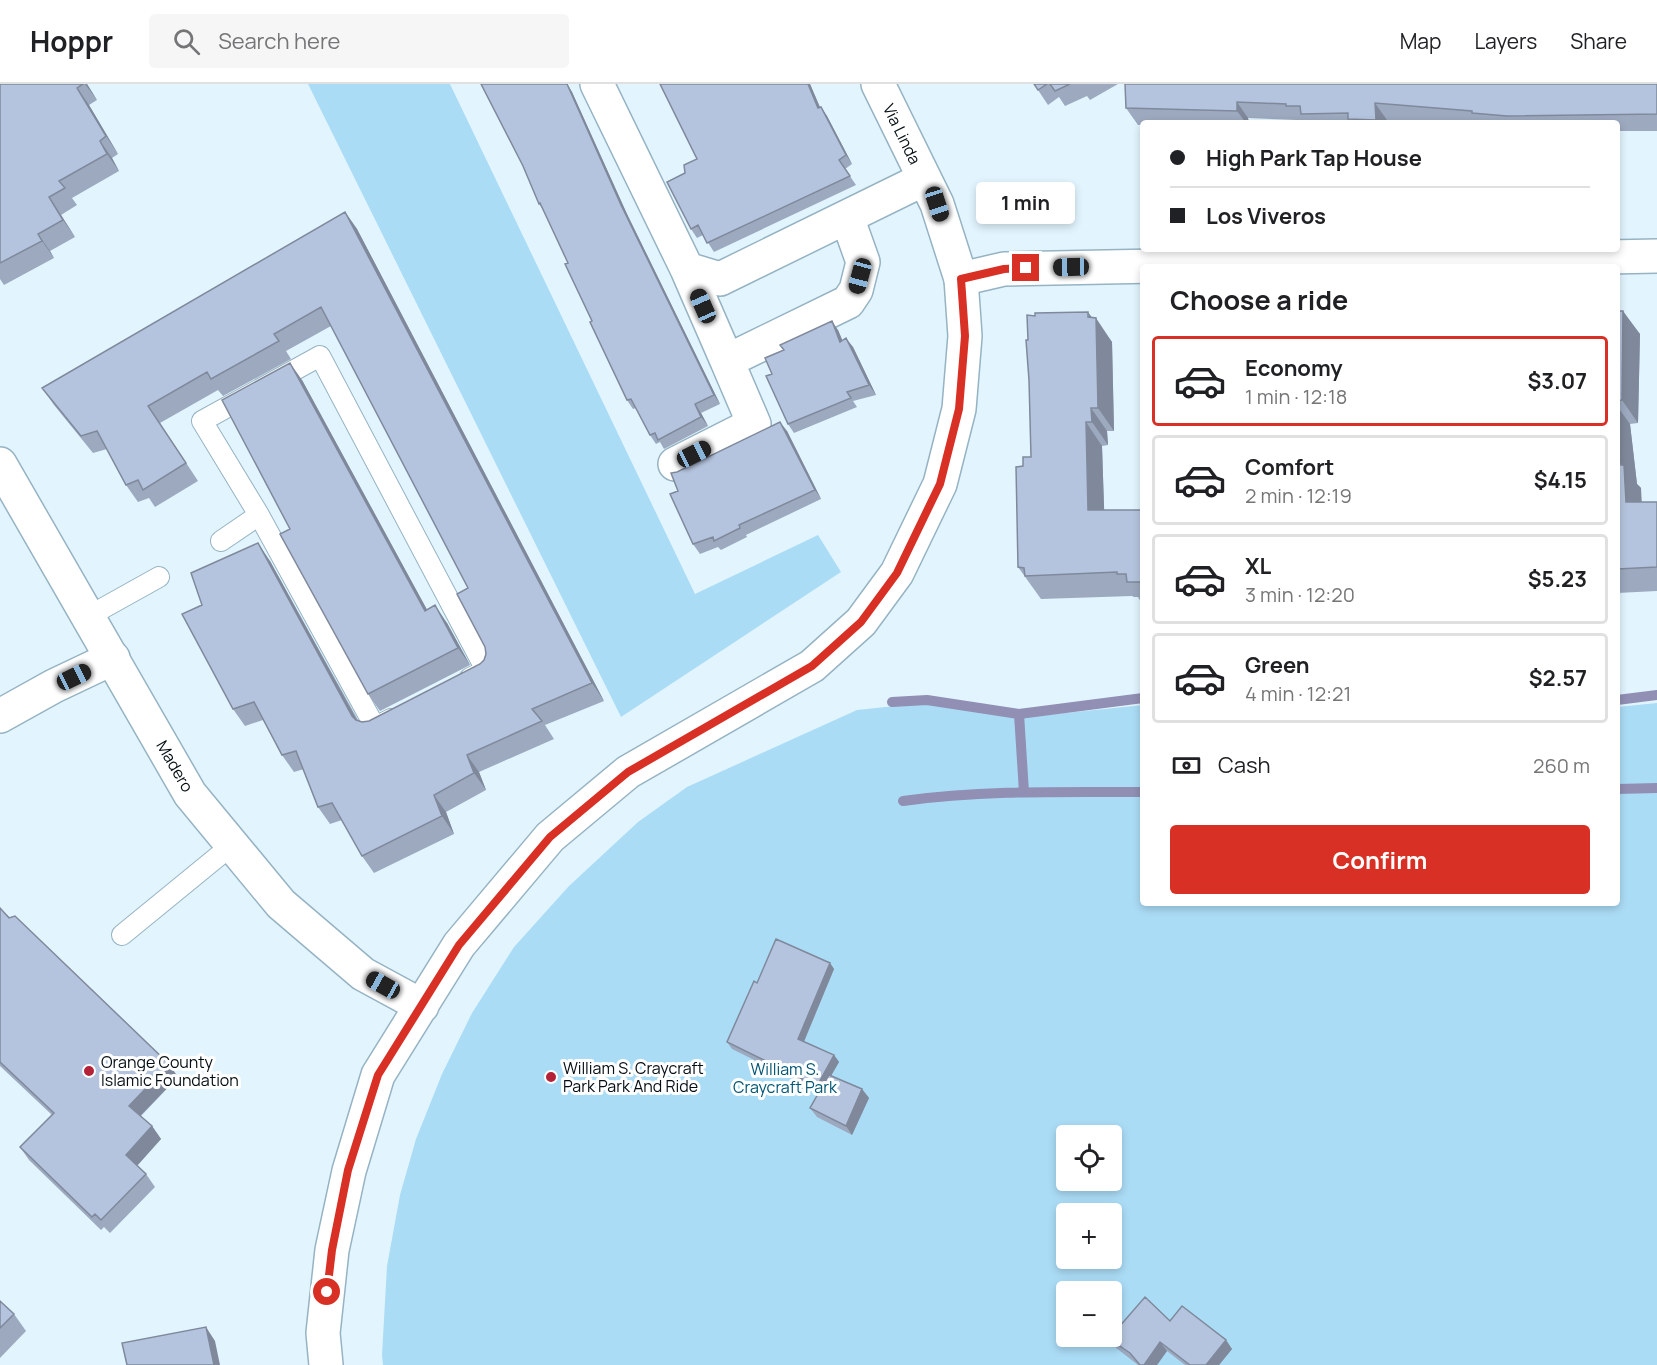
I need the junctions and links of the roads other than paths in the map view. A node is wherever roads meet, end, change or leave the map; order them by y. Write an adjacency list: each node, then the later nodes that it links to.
1 (597, 84): 8 (street)
2 (878, 84): 3 (street, Via Linda)
3 (924, 178): 4 (street); 9 (street, Via Linda)
4 (848, 217): 8 (street); 10 (street)
5 (1657, 256): 6 (street)
6 (1279, 264)
7 (1140, 267): 9 (street)
8 (687, 269): 10 (street)
9 (961, 279): 23 (street, Via Linda)
10 (728, 361): 12 (street)
11 (0, 464): 16 (street, Madero)
12 (675, 464)
13 (259, 514): 14 (lane); 18 (lane); 19 (lane)
14 (221, 541)
15 (159, 577): 16 (lane)
16 (89, 616): 17 (street, Madero)
17 (113, 658): 20 (street); 21 (street, Madero)
18 (456, 686)
19 (405, 712)
20 (0, 716)
21 (232, 845): 22 (lane); 23 (street, Madero)
22 (122, 935)
23 (422, 1006): 24 (street, Via Linda)
24 (326, 1365)

